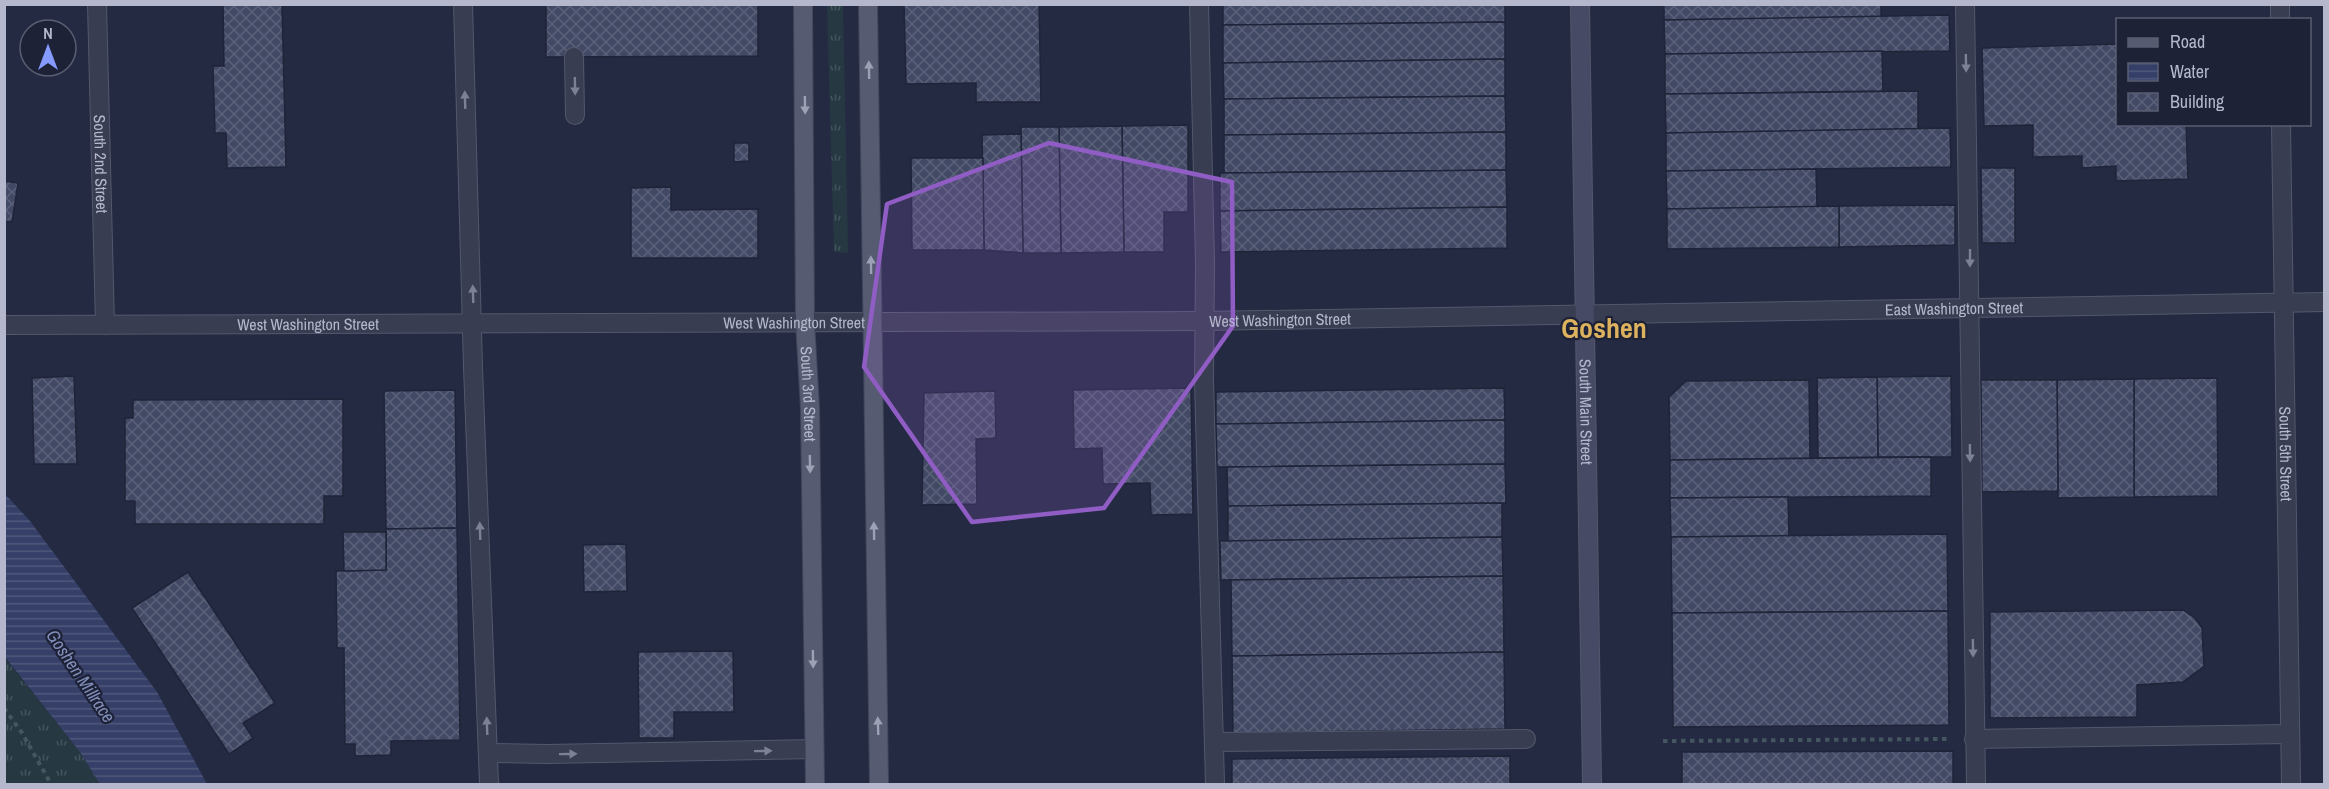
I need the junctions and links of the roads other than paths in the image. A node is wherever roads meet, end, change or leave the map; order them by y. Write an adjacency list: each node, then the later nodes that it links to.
1 (97, 4): 20 (street, South 2nd Street)
2 (463, 4): 17 (street, one-way to 2)
3 (803, 4): 16 (main road, South 3rd Street, one-way to 16)
4 (868, 4): 18 (main road, one-way to 4)
5 (1199, 4): 15 (street)
6 (1580, 4): 14 (street, South Main Street)
7 (1965, 4): 13 (street, one-way to 13)
8 (574, 57): 9 (street, one-way to 9)
9 (575, 115)
10 (2281, 126): 12 (street, South 5th Street)
11 (2325, 302): 12 (street, East Washington Street)
12 (2283, 303): 13 (street, East Washington Street); 21 (street, South 5th Street)
13 (1969, 307): 14 (street, East Washington Street); 23 (street, one-way to 23)
14 (1583, 313): 15 (street, West Washington Street); 31 (street, South Main Street)
15 (1204, 321): 18 (street, West Washington Street); 24 (street)
16 (805, 322): 17 (street, West Washington Street); 18 (street, West Washington Street); 25 (main road, South 3rd Street, one-way to 25)
17 (474, 324): 20 (street, West Washington Street); 26 (street, one-way to 17)
18 (873, 324): 29 (main road, one-way to 18)
19 (4, 325): 20 (street, West Washington Street)
20 (105, 325)
21 (2290, 734): 23 (street); 33 (street, South 5th Street)
22 (1526, 739): 24 (street)
23 (1974, 739): 32 (street)
24 (1214, 742): 30 (street)
25 (814, 749): 26 (street, one-way to 25); 28 (main road, South 3rd Street)
26 (488, 753): 27 (street)
27 (489, 784)
28 (815, 784)
29 (879, 784)
30 (1215, 784)
31 (1592, 784)
32 (1976, 784)
33 (2291, 784)

